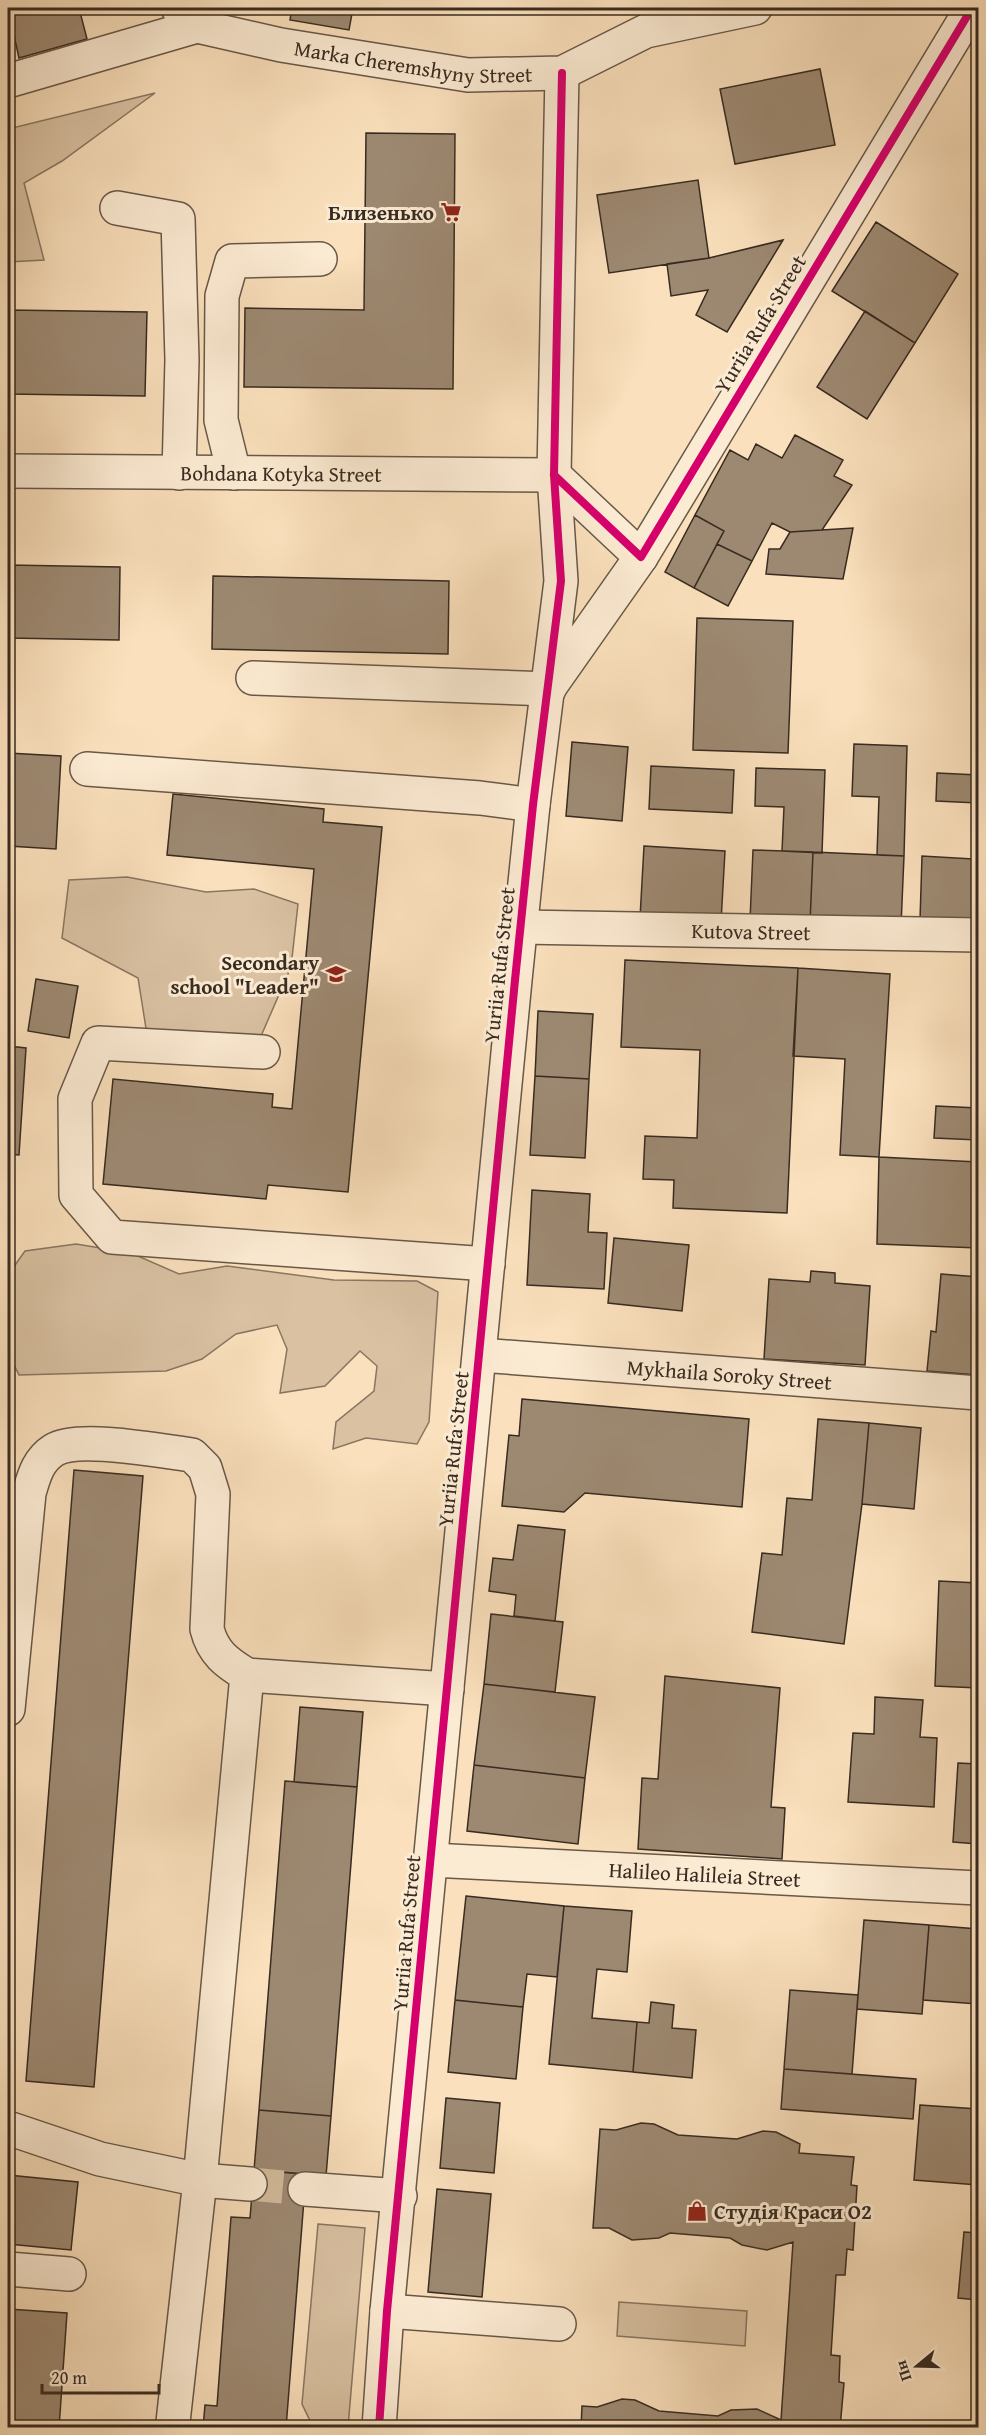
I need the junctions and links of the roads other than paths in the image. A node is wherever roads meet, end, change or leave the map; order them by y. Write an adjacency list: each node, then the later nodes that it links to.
1 (755, 8): 4 (street, Marka Cheremshyny Street)
2 (972, 8): 12 (street, Yuriia Rufa Street)
3 (187, 17): 4 (street, Marka Cheremshyny Street); 5 (street)
4 (562, 73): 11 (street, Yuriia Rufa Street)
5 (8, 81)
6 (117, 208): 9 (street)
7 (320, 259): 10 (street)
8 (8, 471): 9 (street, Bohdana Kotyka Street)
9 (179, 473): 10 (street, Bohdana Kotyka Street)
10 (234, 473): 11 (street, Bohdana Kotyka Street)
11 (554, 475): 12 (street); 14 (street, Yuriia Rufa Street)
12 (641, 557): 14 (street, Yuriia Rufa Street)
13 (254, 678): 14 (street)
14 (549, 689): 16 (street, Yuriia Rufa Street)
15 (87, 769): 16 (street)
16 (533, 806): 17 (street, Yuriia Rufa Street)
17 (521, 927): 18 (street, Kutova Street); 20 (street, Yuriia Rufa Street)
18 (978, 935)
19 (263, 1052): 20 (street)
20 (488, 1264): 21 (street, Yuriia Rufa Street)
21 (480, 1355): 22 (street, Mykhaila Soroky Street); 24 (street, Yuriia Rufa Street)
22 (978, 1393)
23 (247, 1675): 24 (street); 25 (street); 29 (street)
24 (447, 1689): 26 (street, Yuriia Rufa Street)
25 (8, 1709)
26 (431, 1860): 27 (street, Halileo Halileia Street); 32 (street, Yuriia Rufa Street)
27 (978, 1888)
28 (8, 2128): 29 (street)
29 (200, 2180): 30 (street); 37 (street)
30 (250, 2184)
31 (305, 2189): 32 (street)
32 (400, 2196): 35 (street, Yuriia Rufa Street)
33 (8, 2269): 34 (street)
34 (69, 2274)
35 (387, 2311): 36 (street); 38 (street, Yuriia Rufa Street)
36 (559, 2324)
37 (173, 2422)
38 (379, 2427)

